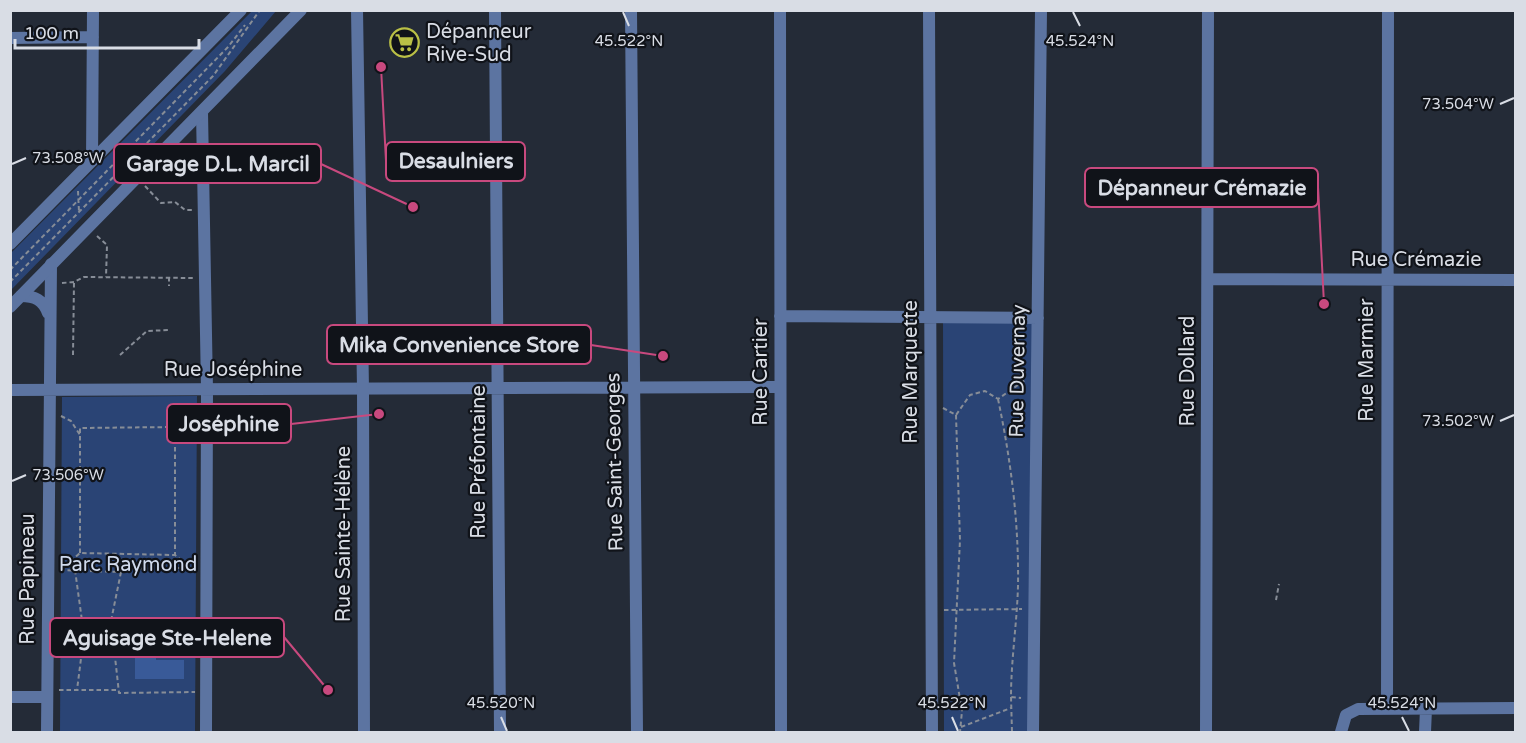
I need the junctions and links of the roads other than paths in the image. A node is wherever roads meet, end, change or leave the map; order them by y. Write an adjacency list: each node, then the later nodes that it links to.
1 (93, 10): 12 (street)
2 (241, 10): 15 (street)
3 (301, 10): 14 (street)
4 (357, 10): 31 (street, Rue Sainte-Hélène)
5 (495, 10): 28 (street, Rue Préfontaine)
6 (631, 10): 29 (street, Rue Saint-Georges)
7 (780, 10): 23 (street, Rue Cartier)
8 (929, 10): 25 (street, Rue Marquette)
9 (1041, 10): 26 (street, Rue Duvernay)
10 (1208, 10): 18 (street, Rue Dollard)
11 (1388, 10): 19 (street, Rue Marmier)
12 (93, 37): 13 (street); 15 (street)
13 (10, 38)
14 (202, 112): 17 (street); 30 (street)
15 (92, 161): 16 (street)
16 (10, 244)
17 (51, 264): 21 (street); 24 (street, Rue Papineau)
18 (1208, 279): 19 (street, Rue Crémazie); 47 (street, Rue Dollard)
19 (1387, 279): 20 (street, Rue Crémazie); 37 (street, Rue Marmier)
20 (1515, 280)
21 (21, 296): 22 (street); 24 (street)
22 (10, 307)
23 (780, 316): 25 (street); 27 (street, Rue Cartier)
24 (49, 317): 33 (street, Rue Papineau)
25 (930, 317): 26 (street); 45 (street, Rue Marquette)
26 (1038, 318): 46 (street, Rue Duvernay)
27 (780, 387): 29 (street, Rue Joséphine); 44 (street, Rue Cartier)
28 (498, 388): 29 (street, Rue Joséphine); 31 (street, Rue Joséphine); 42 (street, Rue Préfontaine)
29 (634, 388): 43 (street, Rue Saint-Georges)
30 (207, 389): 31 (street, Rue Joséphine); 33 (street, Rue Joséphine); 40 (street)
31 (363, 389): 41 (street, Rue Sainte-Hélène)
32 (10, 390): 33 (street, Rue Joséphine)
33 (48, 390): 34 (street, Rue Papineau)
34 (47, 693): 35 (street); 39 (street, Rue Papineau)
35 (10, 697)
36 (1515, 708): 38 (street)
37 (1387, 709): 38 (street); 48 (street)
38 (1426, 709): 49 (street)
39 (47, 732)
40 (206, 732)
41 (364, 732)
42 (501, 732)
43 (637, 732)
44 (781, 732)
45 (932, 732)
46 (1033, 732)
47 (1206, 732)
48 (1341, 732)
49 (1425, 732)

